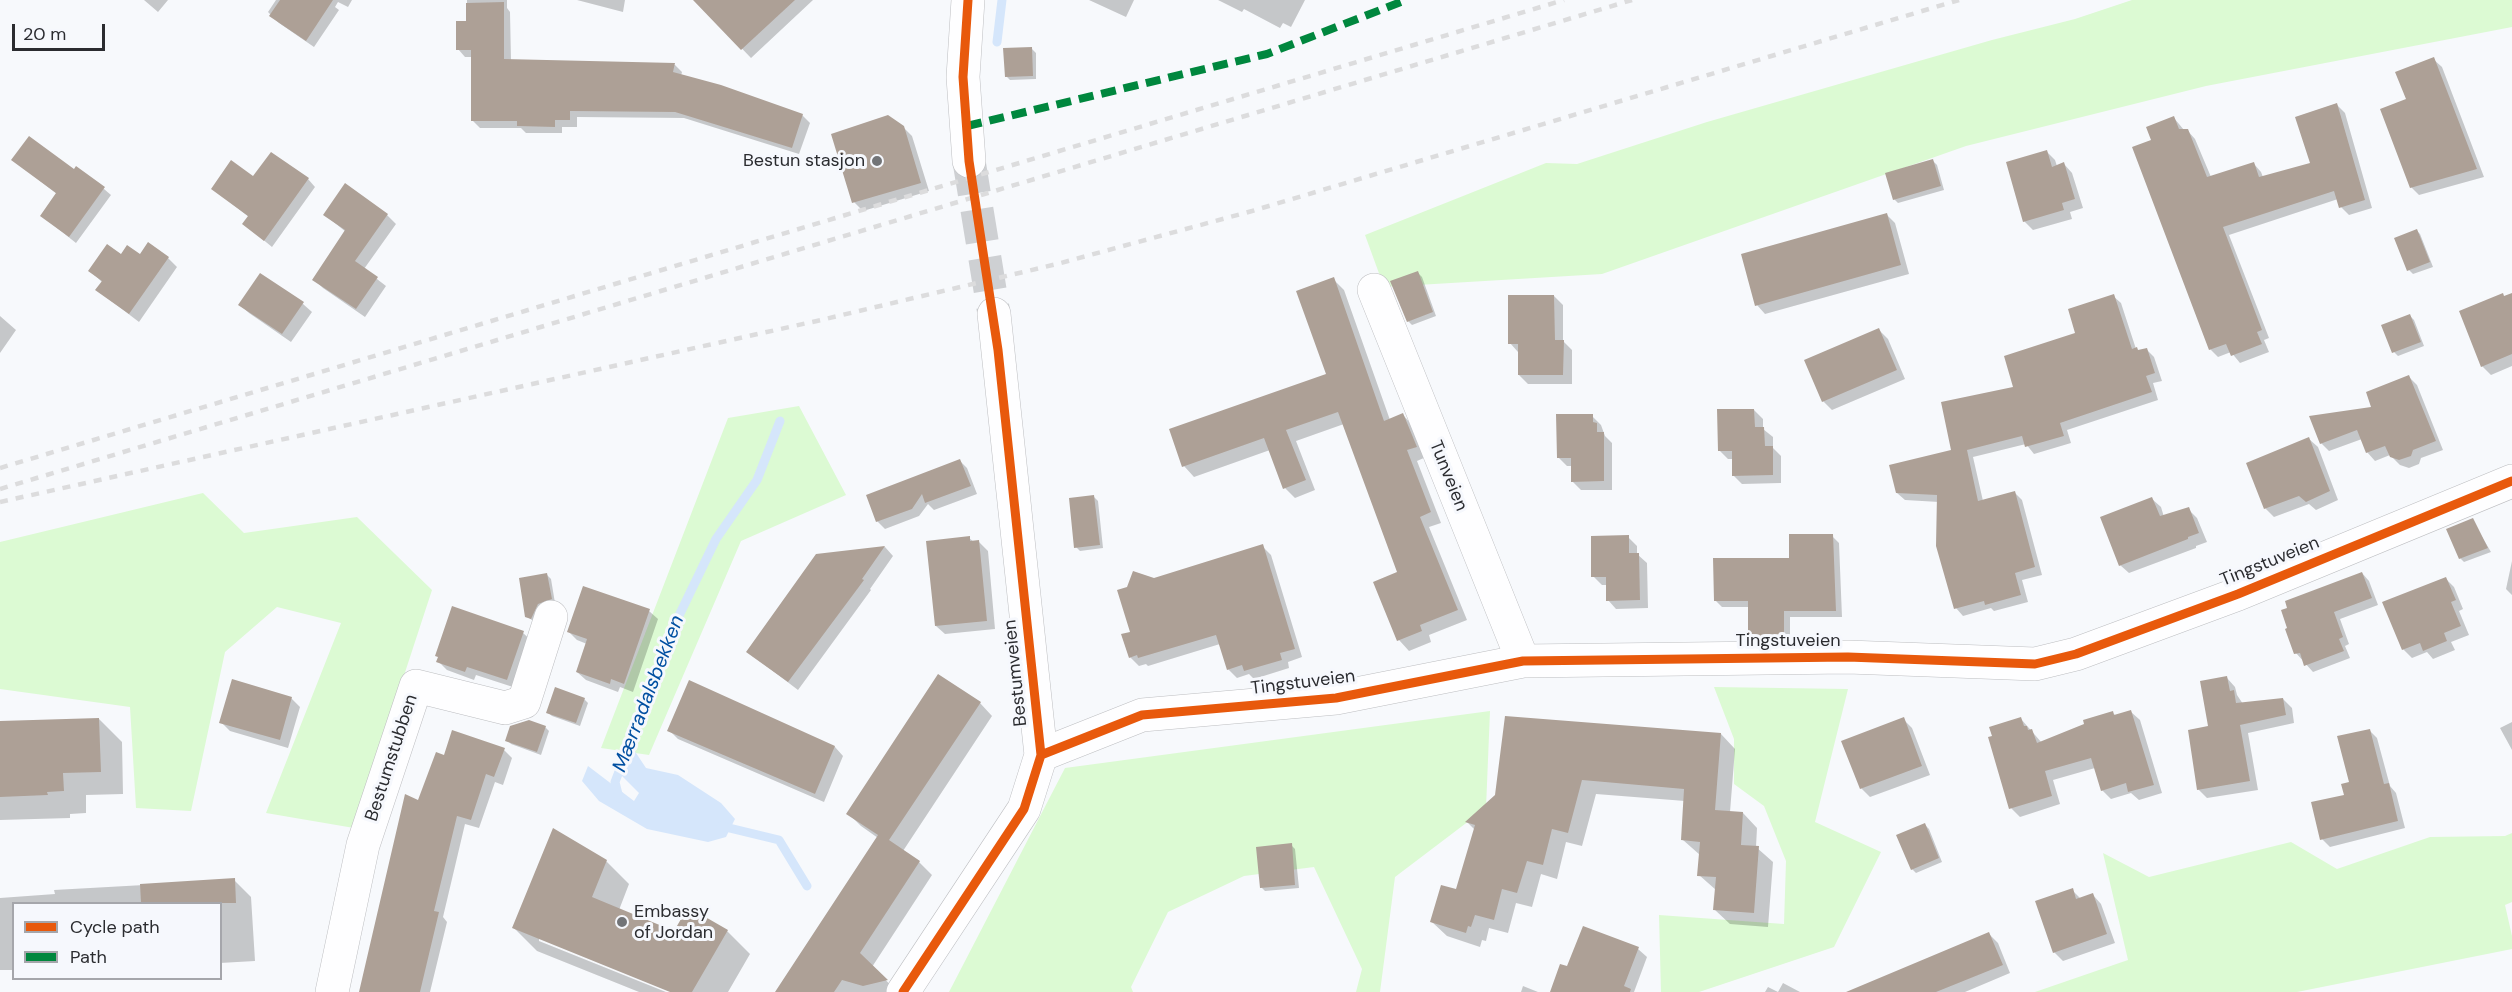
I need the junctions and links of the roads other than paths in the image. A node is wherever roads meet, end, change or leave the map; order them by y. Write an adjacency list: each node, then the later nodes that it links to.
1 (968, 0): 2 (street)
2 (969, 161)
3 (1374, 290): 7 (street, Tunveien)
4 (994, 314): 8 (street, Bestumveien)
5 (2512, 481): 7 (street, Tingstuveien)
6 (551, 617): 9 (street, Bestumstubben)
7 (1523, 661): 8 (street, Tingstuveien)
8 (1041, 755): 10 (street, Bestumveien)
9 (332, 992)
10 (903, 992)

